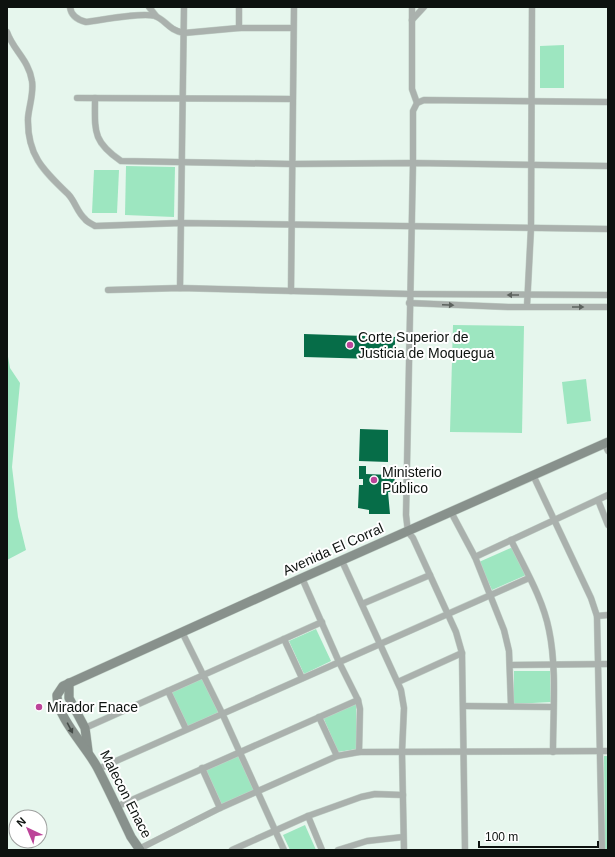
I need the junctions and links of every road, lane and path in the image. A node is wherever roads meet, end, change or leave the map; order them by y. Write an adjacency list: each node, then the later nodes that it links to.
1 (70, 7): 9 (street)
2 (149, 7): 9 (street)
3 (184, 7): 14 (street)
4 (239, 7): 11 (street)
5 (294, 7): 12 (street)
6 (412, 7): 10 (street)
7 (424, 7): 10 (street)
8 (532, 7): 19 (street)
9 (156, 16): 14 (street)
10 (412, 20): 21 (street)
11 (239, 28): 12 (street); 14 (street)
12 (293, 28): 17 (street)
13 (7, 32): 27 (street)
14 (184, 32): 18 (street)
15 (78, 98): 16 (street)
16 (95, 98): 18 (street); 22 (street)
17 (292, 99): 18 (street); 24 (street)
18 (182, 100): 22 (street)
19 (532, 101): 20 (street); 21 (street); 25 (street)
20 (608, 102)
21 (417, 103): 23 (street)
22 (182, 162): 24 (street); 27 (street)
23 (413, 163): 24 (street); 25 (street); 28 (street)
24 (291, 164): 29 (street)
25 (532, 165): 26 (street); 30 (street)
26 (608, 166)
27 (181, 223): 29 (street); 32 (street)
28 (412, 225): 29 (street); 30 (street); 35 (street)
29 (291, 226): 34 (street)
30 (531, 228): 31 (street); 36 (street)
31 (608, 229)
32 (180, 288): 33 (street); 34 (street)
33 (108, 290)
34 (290, 291): 35 (street)
35 (410, 294): 36 (street, one-way to 35); 38 (street)
36 (527, 295): 37 (street); 39 (street)
37 (608, 295)
38 (409, 303): 39 (street, one-way to 39); 48 (street)
39 (527, 306): 40 (street, one-way to 40)
40 (608, 307)
41 (607, 445): 42 (street, Avenida El Corral)
42 (533, 474): 45 (street, Avenida El Corral); 46 (street)
43 (608, 495): 44 (street)
44 (598, 500): 46 (street); 47 (street)
45 (451, 512): 48 (street, Avenida El Corral); 50 (street)
46 (554, 519): 49 (street); 58 (street)
47 (608, 525)
48 (408, 532): 51 (street, Avenida El Corral); 52 (street)
49 (511, 540): 50 (street); 54 (street)
50 (475, 557): 55 (street)
51 (342, 561): 53 (street, Avenida El Corral); 56 (street)
52 (430, 575): 56 (street); 57 (street)
53 (302, 578): 60 (street); 61 (street, Avenida El Corral)
54 (529, 578): 55 (street); 66 (street)
55 (490, 595): 57 (street); 69 (street)
56 (362, 604): 63 (street)
57 (447, 614): 63 (street); 64 (street)
58 (597, 616): 59 (street); 67 (street)
59 (608, 616)
60 (322, 622): 62 (street); 65 (street)
61 (182, 632): 70 (street); 73 (street, Avenida El Corral)
62 (284, 639): 70 (street); 71 (street)
63 (380, 643): 65 (street); 72 (street)
64 (462, 653): 72 (street); 76 (street)
65 (339, 662): 71 (street); 75 (street)
66 (552, 664): 67 (street); 69 (street); 78 (street)
67 (599, 664): 68 (street); 85 (street)
68 (608, 664)
69 (510, 665): 77 (street)
70 (204, 676): 74 (street); 79 (street)
71 (302, 678): 79 (street)
72 (398, 682): 89 (street)
73 (69, 683): 81 (street, Malecon Enace); 83 (street, Malecon Enace, one-way to 83)
74 (168, 691): 81 (street); 82 (street)
75 (358, 700): 80 (street); 88 (street)
76 (464, 706): 77 (street); 84 (street)
77 (511, 706): 78 (street)
78 (553, 707): 90 (street)
79 (222, 713): 82 (street); 87 (street)
80 (319, 717): 87 (street); 91 (street)
81 (85, 728): 83 (street, Malecon Enace)
82 (186, 729): 93 (street)
83 (88, 751): 93 (street, Malecon Enace)
84 (464, 751): 89 (street); 90 (street); 107 (street)
85 (600, 751): 86 (street); 90 (street); 108 (street)
86 (608, 751)
87 (239, 752): 92 (street); 94 (street)
88 (359, 752): 89 (street); 91 (street)
89 (402, 752): 95 (street)
90 (553, 752)
91 (337, 756): 94 (street)
92 (202, 768): 96 (street); 97 (street)
93 (98, 769): 96 (street, Malecon Enace)
94 (257, 791): 97 (street); 99 (street)
95 (403, 795): 98 (street); 100 (street)
96 (116, 806): 101 (street, Malecon Enace)
97 (220, 808): 101 (street)
98 (308, 816): 99 (street); 104 (street)
99 (275, 830): 102 (street); 103 (street)
100 (403, 837): 105 (street); 106 (street)
101 (140, 850)
102 (232, 850)
103 (284, 850)
104 (322, 850)
105 (338, 850)
106 (404, 850)
107 (465, 850)
108 (602, 850)

